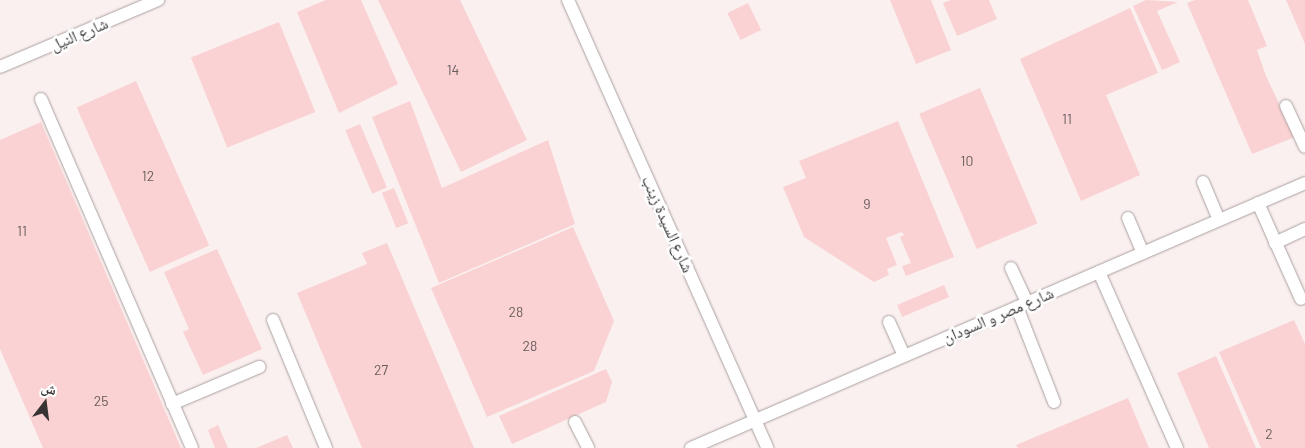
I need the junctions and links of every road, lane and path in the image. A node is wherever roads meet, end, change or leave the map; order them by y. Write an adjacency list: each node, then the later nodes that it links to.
1 (158, 0): 3 (lane, شارع النيل)
2 (568, 0): 25 (lane, شارع السيدة زينب)
3 (0, 68)
4 (41, 99): 24 (lane)
5 (1286, 106): 6 (lane)
6 (1305, 147)
7 (1203, 182): 11 (lane)
8 (1305, 183): 9 (lane, شارع مصر و السودان)
9 (1258, 203): 11 (lane, شارع مصر و السودان); 13 (lane)
10 (1128, 218): 14 (lane)
11 (1219, 220): 14 (lane, شارع مصر و السودان)
12 (1305, 229): 13 (lane)
13 (1275, 242): 17 (lane)
14 (1143, 253): 16 (lane, شارع مصر و السودان)
15 (1011, 268): 18 (lane)
16 (1099, 272): 18 (lane, شارع مصر و السودان); 32 (lane)
17 (1301, 299)
18 (1022, 305): 21 (lane, شارع مصر و السودان); 23 (lane)
19 (273, 320): 28 (lane)
20 (889, 322): 21 (lane)
21 (904, 356): 25 (lane, شارع مصر و السودان)
22 (259, 367): 24 (lane)
23 (1054, 402)
24 (172, 404): 27 (lane)
25 (754, 420): 30 (lane, شارع مصر و السودان); 31 (lane, شارع السيدة زينب)
26 (575, 422): 29 (lane)
27 (192, 448)
28 (326, 448)
29 (588, 448)
30 (691, 448)
31 (767, 448)
32 (1177, 448)

